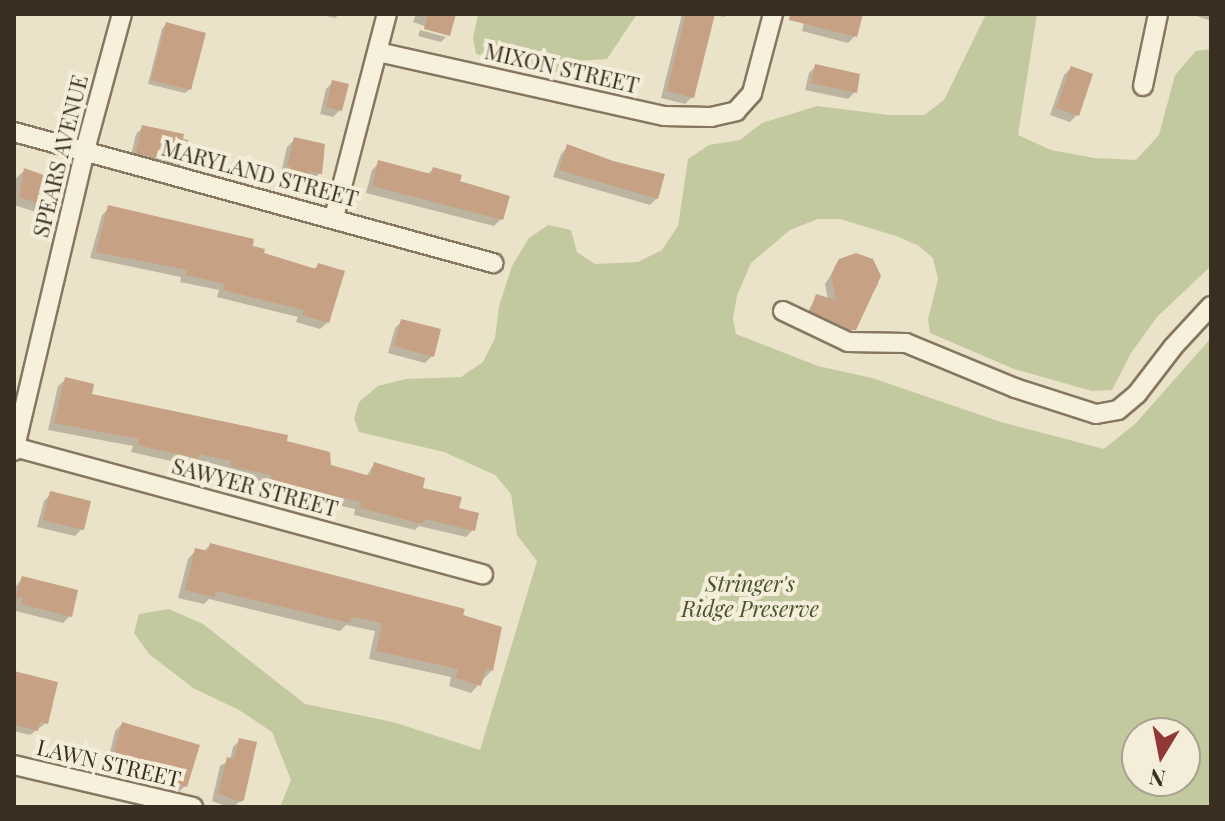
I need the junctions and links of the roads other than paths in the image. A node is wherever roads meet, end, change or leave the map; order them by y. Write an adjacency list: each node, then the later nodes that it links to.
1 (122, 14): 8 (street, SPEARS AVENUE)
2 (387, 14): 5 (street)
3 (773, 14): 5 (street, MIXON STREET)
4 (1158, 14): 6 (street)
5 (378, 52): 9 (street)
6 (1143, 86)
7 (14, 132): 8 (street, MARYLAND STREET)
8 (85, 150): 9 (street, MARYLAND STREET); 13 (street, SPEARS AVENUE)
9 (334, 217): 10 (street, MARYLAND STREET)
10 (493, 263)
11 (1211, 306): 12 (street)
12 (783, 311)
13 (14, 448): 14 (street, SAWYER STREET)
14 (483, 574)
15 (14, 765): 16 (street, LAWN STREET)
16 (193, 807)

